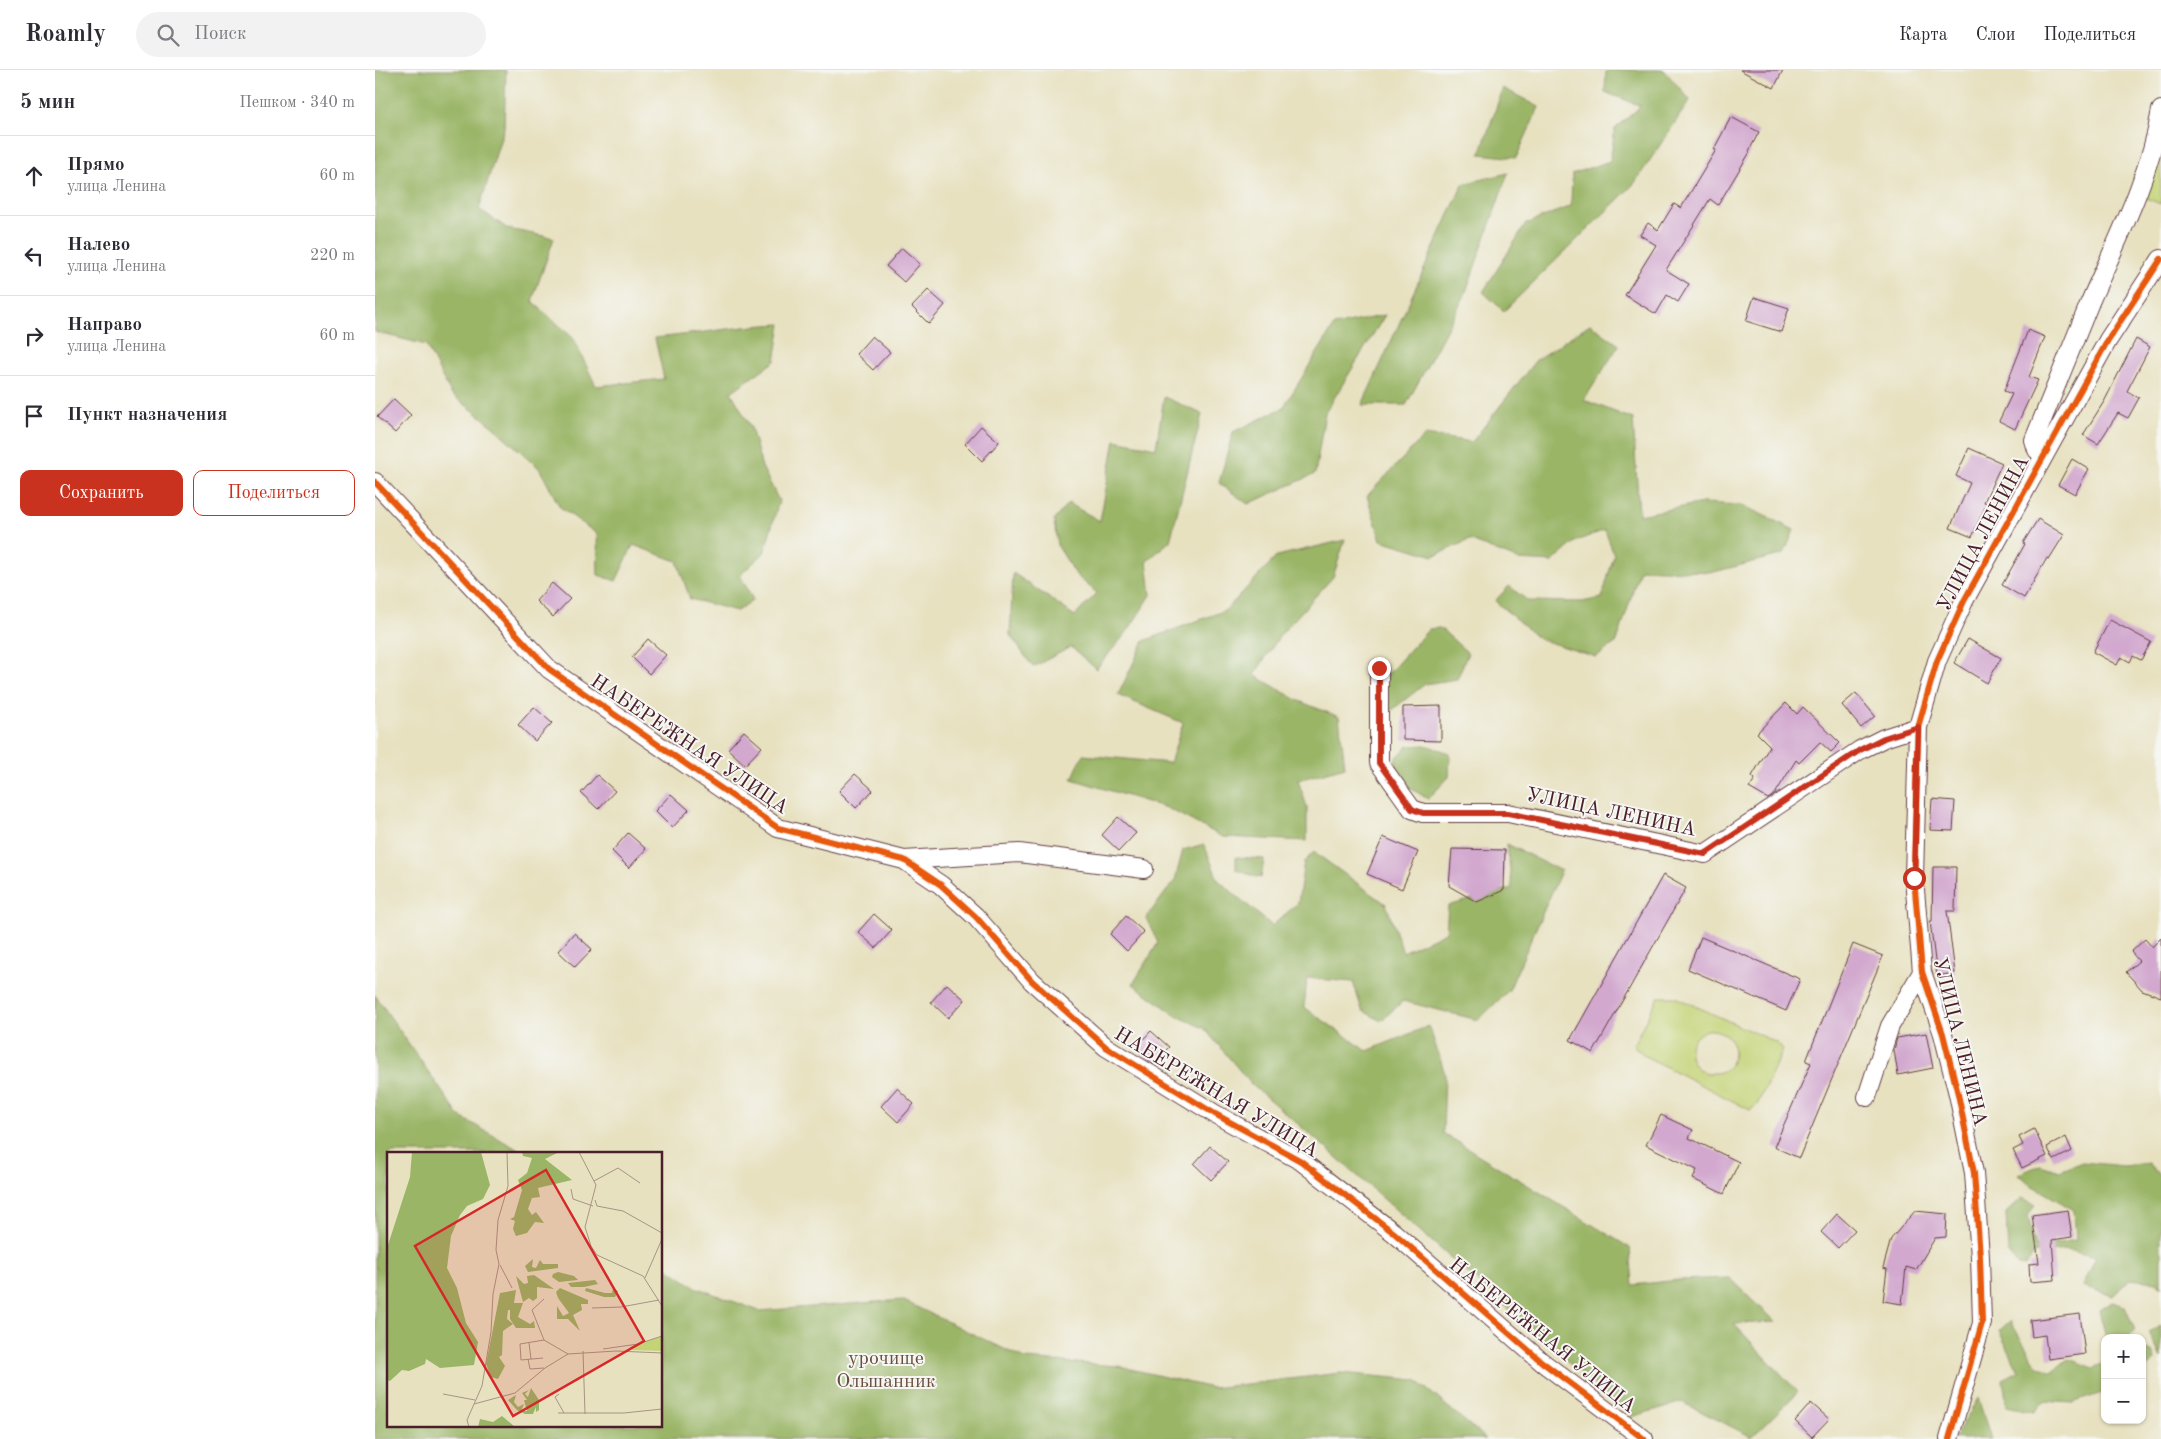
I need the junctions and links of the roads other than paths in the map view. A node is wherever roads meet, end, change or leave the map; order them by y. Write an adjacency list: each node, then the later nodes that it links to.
1 (2161, 110): 3 (street)
2 (2161, 259): 3 (street, УЛИЦА ЛЕНИНА)
3 (2044, 456): 6 (street, УЛИЦА ЛЕНИНА)
4 (375, 482): 7 (street, НАБЕРЕЖНАЯ УЛИЦА)
5 (1379, 668): 6 (street, УЛИЦА ЛЕНИНА)
6 (1918, 727): 9 (street, УЛИЦА ЛЕНИНА)
7 (904, 860): 8 (street); 11 (street, НАБЕРЕЖНАЯ УЛИЦА)
8 (1144, 869)
9 (1921, 972): 10 (street); 12 (street, УЛИЦА ЛЕНИНА)
10 (1867, 1098)
11 (1643, 1439)
12 (1949, 1439)

